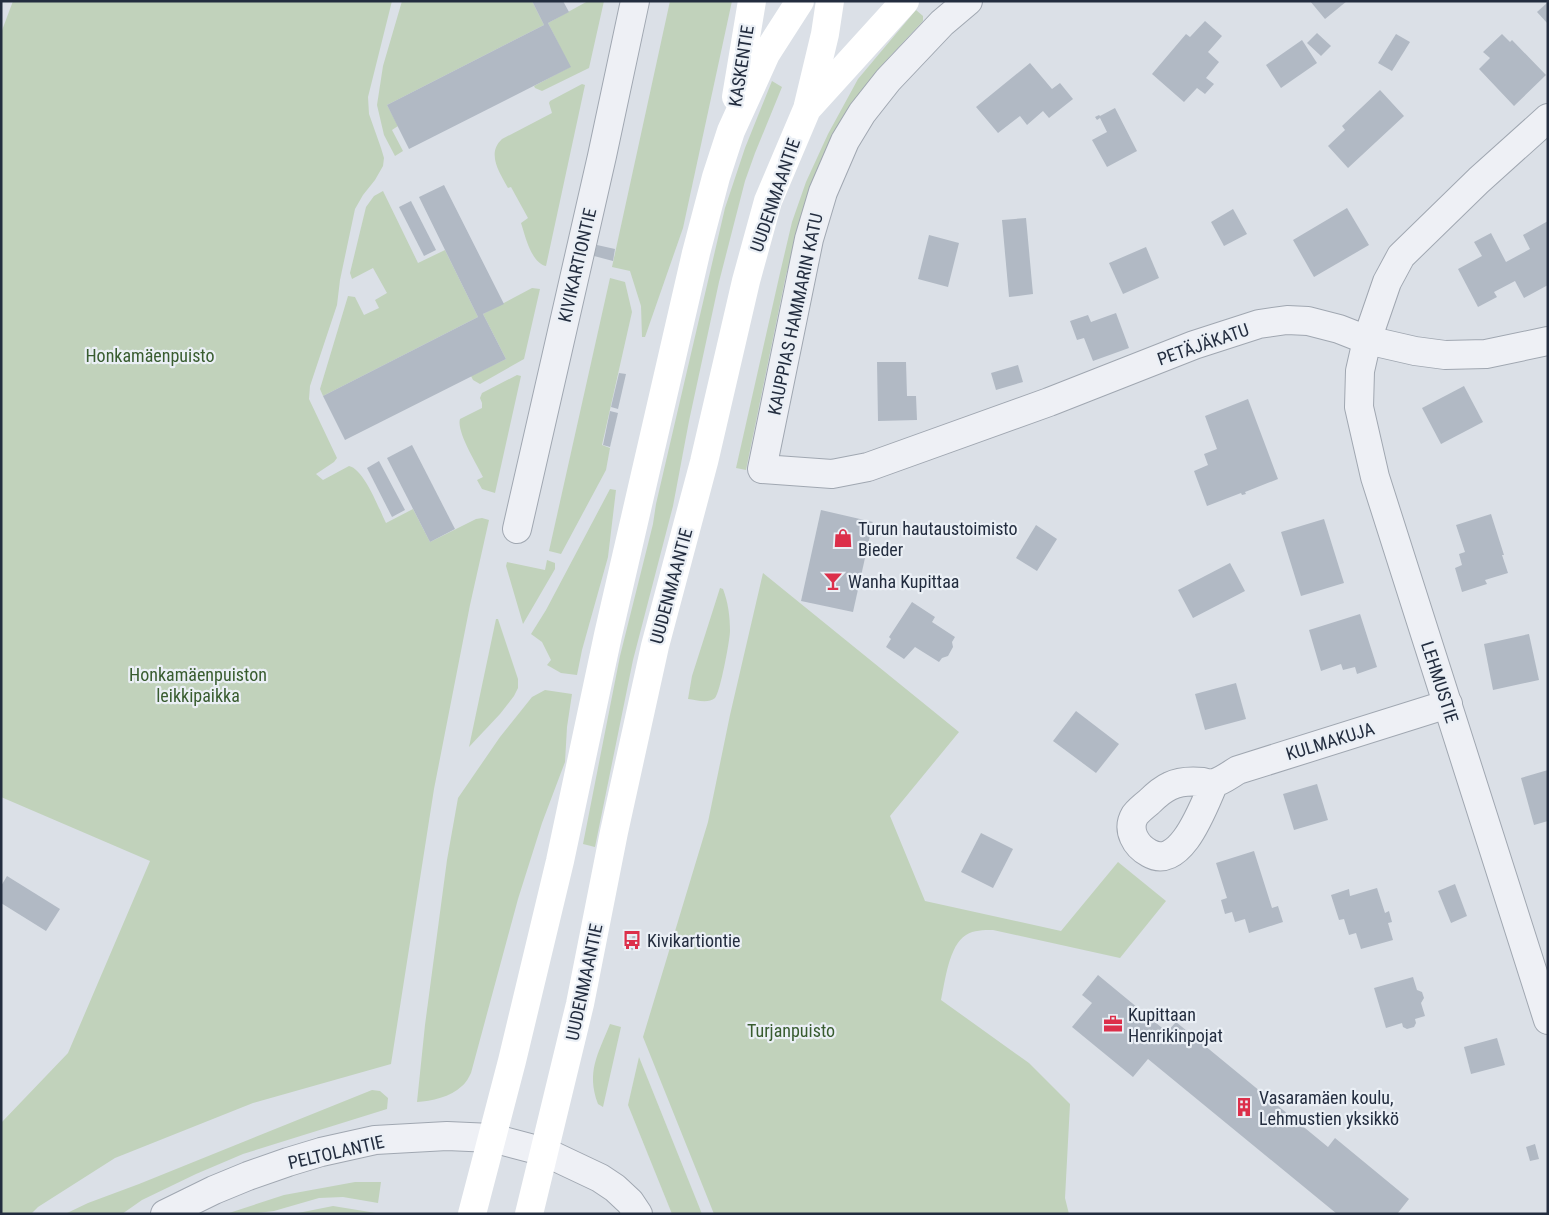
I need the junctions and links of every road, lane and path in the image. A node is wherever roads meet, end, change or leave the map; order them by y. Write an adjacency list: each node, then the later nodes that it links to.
1 (636, 1): 13 (street, KIVIKARTIONTIE)
2 (752, 1): 9 (main road, KASKENTIE)
3 (800, 1): 9 (main road)
4 (830, 1): 7 (main road)
5 (906, 1): 7 (main road, UUDENMAANTIE)
6 (968, 1): 12 (street, KAUPPIAS HAMMARIN KATU)
7 (806, 109): 18 (main road, UUDENMAANTIE)
8 (1548, 118): 10 (street)
9 (731, 131): 17 (main road)
10 (1367, 340): 11 (street, PETÄJÄKATU); 12 (street, PETÄJÄKATU); 14 (street, LEHMUSTIE)
11 (1548, 341)
12 (762, 468)
13 (517, 529)
14 (1448, 704): 15 (street, KULMAKUJA); 16 (street, LEHMUSTIE)
15 (1214, 783)
16 (1548, 1020)
17 (492, 1138): 18 (street, PELTOLANTIE); 19 (street, PELTOLANTIE); 20 (main road)
18 (545, 1152): 21 (main road, UUDENMAANTIE); 22 (street, PELTOLANTIE)
19 (165, 1214)
20 (472, 1214)
21 (530, 1214)
22 (638, 1214)

